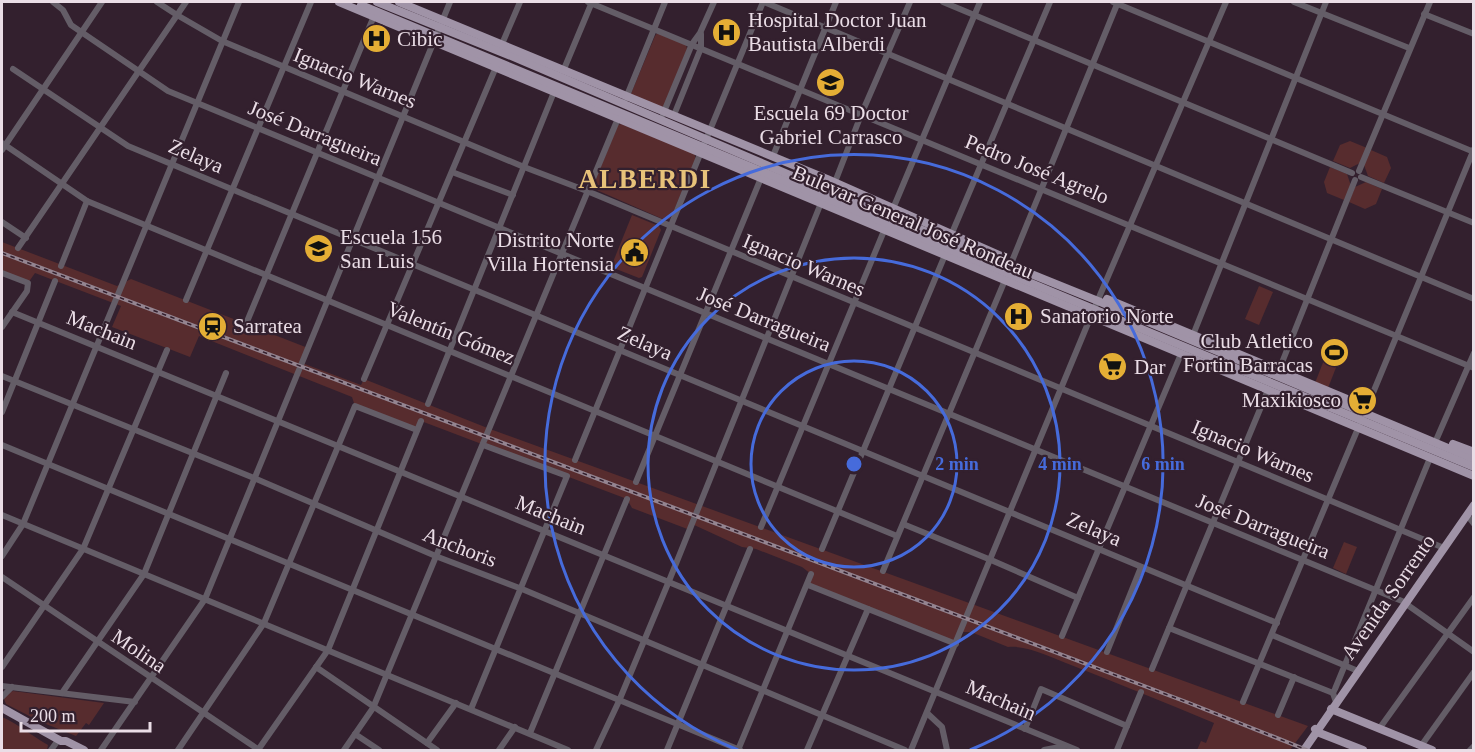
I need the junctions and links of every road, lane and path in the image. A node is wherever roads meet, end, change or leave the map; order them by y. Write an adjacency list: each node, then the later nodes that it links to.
1 (52, 2): 36 (street, José Darragueira)
2 (102, 2): 36 (street)
3 (157, 2): 31 (street, Ignacio Warnes)
4 (186, 2): 31 (street)
5 (239, 2): 41 (street)
6 (310, 2): 51 (street)
7 (339, 2): 27 (main road, Bulevar General José Rondeau)
8 (354, 2): 27 (main road); 35 (main road, Bulevar General José Rondeau)
9 (376, 2): 35 (main road, Bulevar General José Rondeau)
10 (399, 2): 35 (main road, Bulevar General José Rondeau)
11 (450, 2): 35 (street)
12 (520, 2): 43 (street)
13 (590, 2): 34 (street, Pedro José Agrelo); 54 (street)
14 (665, 2): 34 (street)
15 (714, 2): 37 (street)
16 (764, 2): 33 (street); 49 (street)
17 (836, 2): 33 (street)
18 (910, 2): 47 (street)
19 (943, 2): 29 (street)
20 (980, 2): 29 (street)
21 (1050, 2): 40 (street)
22 (1117, 2): 42 (street); 50 (street)
23 (1226, 2): 42 (street)
24 (1294, 2): 28 (street)
25 (1326, 2): 28 (street)
26 (1430, 2): 30 (street)
27 (363, 12): 32 (main road, Bulevar General José Rondeau)
28 (1322, 13): 46 (street); 56 (street)
29 (975, 14): 40 (street); 57 (street)
30 (1424, 14): 38 (street); 46 (street)
31 (177, 15): 41 (street, Ignacio Warnes); 55 (street)
32 (374, 16): 35 (main road, Bulevar General José Rondeau); 61 (street)
33 (826, 27): 47 (street); 60 (street)
34 (654, 29): 44 (street, Pedro José Agrelo); 67 (street)
35 (438, 30): 39 (main road, Bulevar General José Rondeau); 48 (main road, Bulevar General José Rondeau); 52 (main road, Bulevar General José Rondeau); 58 (main road, Bulevar General José Rondeau); 70 (street)
36 (81, 32): 55 (street, José Darragueira); 59 (street)
37 (700, 33): 44 (street); 45 (street)
38 (1473, 34)
39 (484, 36): 43 (main road, Bulevar General José Rondeau); 48 (main road)
40 (1034, 39): 50 (street); 66 (street)
41 (222, 41): 51 (street, Ignacio Warnes); 65 (street)
42 (1209, 42): 56 (street); 64 (street)
43 (502, 44): 54 (main road, Bulevar General José Rondeau)
44 (692, 44): 45 (street, Pedro José Agrelo); 68 (street)
45 (701, 48): 49 (street, Pedro José Agrelo); 71 (street)
46 (1409, 48): 69 (street)
47 (889, 54): 57 (street); 72 (street)
48 (516, 58): 67 (main road, Bulevar General José Rondeau)
49 (738, 63): 60 (street, Pedro José Agrelo); 77 (street)
50 (1094, 64): 64 (street); 76 (street)
51 (284, 66): 61 (street, Ignacio Warnes); 75 (street)
52 (496, 67): 62 (main road, Bulevar General José Rondeau); 80 (street)
53 (13, 69): 59 (street, Zelaya)
54 (564, 69): 67 (main road, Bulevar General José Rondeau)
55 (139, 70): 65 (street, José Darragueira); 74 (street)
56 (1296, 78): 69 (street); 78 (street)
57 (948, 79): 66 (street); 79 (street)
58 (547, 82): 63 (main road); 67 (main road, Bulevar General José Rondeau)
59 (43, 89): 74 (street, Zelaya); 81 (street)
60 (800, 89): 72 (street, Pedro José Agrelo); 85 (street)
61 (343, 90): 70 (street, Ignacio Warnes); 84 (street)
62 (554, 92): 63 (main road, Bulevar General José Rondeau); 89 (street)
63 (567, 97): 67 (main road, Bulevar General José Rondeau)
64 (1184, 101): 78 (street); 88 (street)
65 (197, 103): 75 (street, José Darragueira); 86 (street)
66 (1007, 103): 76 (street); 87 (street)
67 (622, 108): 68 (main road, Bulevar General José Rondeau); 73 (main road, Bulevar General José Rondeau); 98 (street)
68 (664, 111): 71 (main road, Bulevar General José Rondeau); 73 (street)
69 (1383, 114): 83 (street); 91 (street)
70 (404, 115): 80 (street, Ignacio Warnes); 92 (street)
71 (674, 115): 77 (main road, Bulevar General José Rondeau)
72 (861, 115): 79 (street, Pedro José Agrelo); 94 (street)
73 (658, 127): 82 (main road, Bulevar General José Rondeau)
74 (100, 128): 86 (street, Zelaya); 95 (street)
75 (258, 128): 84 (street, José Darragueira); 96 (street)
76 (1067, 128): 88 (street); 97 (street)
77 (710, 130): 82 (street); 85 (main road, Bulevar General José Rondeau)
78 (1271, 139): 91 (street); 105 (street)
79 (922, 140): 87 (street, Pedro José Agrelo); 106 (street)
80 (465, 142): 89 (street, Ignacio Warnes); 90 (street)
81 (2, 146): 95 (street, Valentín Gómez)
82 (703, 146): 93 (main road, Bulevar General José Rondeau); 99 (main road, Bulevar General José Rondeau); 102 (main road, Bulevar General José Rondeau); 116 (street)
83 (1473, 151): 109 (street)
84 (317, 152): 92 (street, José Darragueira); 108 (street)
85 (773, 156): 94 (main road, Bulevar General José Rondeau)
86 (172, 164): 96 (street, Zelaya); 114 (street)
87 (981, 164): 97 (street, Pedro José Agrelo); 118 (street)
88 (1156, 166): 105 (street); 115 (street)
89 (525, 167): 98 (street, Ignacio Warnes); 100 (street)
90 (452, 172): 100 (street); 103 (street)
91 (1357, 175): 109 (street); 121 (street)
92 (378, 178): 103 (street, José Darragueira); 120 (street)
93 (761, 178): 104 (main road, Bulevar General José Rondeau); 125 (street)
94 (831, 180): 102 (main road); 106 (main road, Bulevar General José Rondeau)
95 (62, 184): 101 (street, Valentín Gómez); 119 (street)
96 (232, 189): 108 (street, Zelaya); 124 (street)
97 (1042, 189): 115 (street, Pedro José Agrelo); 128 (street)
98 (587, 191): 116 (street, Ignacio Warnes); 126 (street)
99 (814, 193): 107 (main road); 113 (main road, Bulevar General José Rondeau)
100 (513, 195): 117 (street)
101 (87, 201): 114 (street, Valentín Gómez); 131 (street)
102 (853, 202): 113 (main road, Bulevar General José Rondeau)
103 (439, 203): 117 (street, José Darragueira); 130 (street)
104 (821, 203): 107 (main road, Bulevar General José Rondeau); 134 (street)
105 (1246, 203): 121 (street); 129 (street)
106 (893, 208): 110 (main road, Bulevar General José Rondeau); 113 (street)
107 (839, 211): 113 (main road, Bulevar General José Rondeau)
108 (291, 213): 120 (street, Zelaya); 133 (street)
109 (1447, 213): 112 (street); 136 (street)
110 (921, 220): 118 (main road, Bulevar General José Rondeau); 122 (main road)
111 (2, 222): 119 (street)
112 (1473, 222)
113 (887, 224): 122 (main road, Bulevar General José Rondeau); 127 (main road, Bulevar General José Rondeau); 135 (main road, Bulevar General José Rondeau); 144 (street)
114 (146, 226): 124 (street, Valentín Gómez); 157 (street)
115 (1130, 226): 129 (street, Pedro José Agrelo); 145 (street)
116 (670, 227): 125 (street, Ignacio Warnes); 138 (street)
117 (500, 228): 126 (street, José Darragueira); 139 (street)
118 (952, 233): 128 (main road, Bulevar General José Rondeau)
119 (26, 238): 123 (street)
120 (353, 239): 130 (street, Zelaya); 143 (street)
121 (1331, 239): 136 (street); 140 (street)
122 (954, 243): 145 (main road, Bulevar General José Rondeau)
123 (18, 248)
124 (207, 250): 133 (street, Valentín Gómez); 142 (street)
125 (731, 252): 134 (street, Ignacio Warnes); 147 (street)
126 (562, 254): 138 (street, José Darragueira); 148 (street)
127 (945, 255): 135 (main road, Bulevar General José Rondeau); 153 (street)
128 (1012, 261): 145 (main road, Bulevar General José Rondeau)
129 (1221, 263): 140 (street, Pedro José Agrelo); 156 (street)
130 (413, 264): 139 (street, Zelaya); 151 (street)
131 (61, 266)
132 (2, 273): 146 (street)
133 (266, 275): 143 (street, Valentín Gómez); 150 (street)
134 (792, 277): 144 (street, Ignacio Warnes); 155 (street)
135 (1007, 277): 145 (main road, Bulevar General José Rondeau); 145 (main road, Bulevar General José Rondeau); 161 (street)
136 (1420, 277): 141 (street); 154 (street)
137 (55, 281): 149 (street)
138 (645, 288): 147 (street, José Darragueira); 159 (street)
139 (474, 290): 148 (street, Zelaya); 160 (street)
140 (1308, 299): 154 (street, Pedro José Agrelo); 166 (street)
141 (1473, 299)
142 (186, 300)
143 (327, 300): 151 (street, Valentín Gómez); 187 (street)
144 (854, 303): 153 (street, Ignacio Warnes); 164 (street)
145 (1096, 306): 156 (main road, Bulevar General José Rondeau); 156 (main road, Bulevar General José Rondeau); 163 (main road, Bulevar General José Rondeau); 172 (main road, Bulevar General José Rondeau); 176 (street)
146 (12, 312): 149 (street, Machain); 152 (street)
147 (706, 313): 155 (street, José Darragueira); 169 (street)
148 (536, 315): 159 (street, Zelaya); 171 (street)
149 (39, 322): 157 (street, Machain); 174 (street)
150 (246, 324)
151 (387, 325): 160 (street, Valentín Gómez); 173 (street)
152 (2, 327)
153 (914, 328): 161 (street, Ignacio Warnes); 175 (street)
154 (1396, 336): 165 (street, Pedro José Agrelo); 183 (street)
155 (767, 339): 164 (street, José Darragueira); 180 (street)
156 (1194, 339): 166 (main road, Bulevar General José Rondeau); 183 (main road, Bulevar General José Rondeau)
157 (97, 346): 167 (street, Machain); 182 (street)
158 (167, 350): 167 (street)
159 (619, 350): 169 (street, Zelaya); 184 (street)
160 (449, 351): 171 (street, Valentín Gómez); 181 (street)
161 (975, 353): 176 (street, Ignacio Warnes); 186 (street)
162 (1473, 353): 165 (street)
163 (1181, 354): 177 (main road, Bulevar General José Rondeau); 191 (street)
164 (829, 364): 175 (street, José Darragueira); 190 (street)
165 (1471, 367): 195 (street)
166 (1279, 370): 183 (main road, Bulevar General José Rondeau)
167 (158, 371): 178 (street, Machain); 192 (street)
168 (226, 373): 178 (street)
169 (680, 375): 180 (street, Zelaya); 194 (street)
170 (2, 376): 174 (street, Anchoris)
171 (512, 376): 184 (street, Valentín Gómez); 198 (street)
172 (1259, 378): 179 (main road); 189 (main road, Bulevar General José Rondeau)
173 (364, 379)
174 (14, 381): 182 (street, Anchoris); 185 (street)
175 (889, 389): 186 (street, José Darragueira); 202 (street)
176 (1061, 389): 191 (street, Ignacio Warnes); 200 (street)
177 (1268, 390): 179 (main road, Bulevar General José Rondeau); 209 (street)
178 (217, 395): 187 (street, Machain); 204 (street)
179 (1280, 395): 189 (main road, Bulevar General José Rondeau)
180 (742, 401): 190 (street, Zelaya); 208 (street)
181 (428, 404)
182 (72, 405): 192 (street, Anchoris); 211 (street)
183 (1366, 409): 189 (street); 195 (main road, Bulevar General José Rondeau); 201 (main road, Bulevar General José Rondeau)
184 (594, 411): 194 (street, Valentín Gómez); 207 (street)
185 (2, 412)
186 (949, 414): 200 (street, José Darragueira); 214 (street)
187 (278, 420): 197 (street, Machain); 216 (street)
188 (420, 421): 193 (street)
189 (1359, 424): 199 (main road, Bulevar General José Rondeau); 205 (main road, Bulevar General José Rondeau); 223 (street)
190 (803, 426): 202 (street, Zelaya); 218 (street)
191 (1150, 426): 209 (street, Ignacio Warnes); 219 (street)
192 (134, 430): 204 (street, Anchoris); 220 (street)
193 (417, 430): 197 (street); 213 (street)
194 (655, 436): 208 (street, Valentín Gómez); 217 (street)
195 (1436, 437): 201 (main road); 203 (main road, Bulevar General José Rondeau)
196 (2, 445): 211 (street)
197 (338, 445): 213 (street, Machain); 224 (street)
198 (483, 445): 221 (street); 236 (street)
199 (1419, 445): 210 (main road); 212 (main road, Bulevar General José Rondeau)
200 (1036, 450): 219 (street, José Darragueira); 227 (street)
201 (1452, 450): 206 (main road, Bulevar General José Rondeau)
202 (863, 451): 214 (street, Zelaya); 226 (street)
203 (1473, 452)
204 (194, 454): 216 (street, Anchoris); 229 (street)
205 (1430, 458): 210 (main road, Bulevar General José Rondeau); 237 (street)
206 (1473, 459)
207 (575, 460)
208 (717, 461): 218 (street, Valentín Gómez); 257 (street)
209 (1238, 462): 223 (street, Ignacio Warnes); 231 (street)
210 (1444, 464): 215 (main road, Bulevar General José Rondeau)
211 (48, 465): 220 (street); 232 (street)
212 (1473, 468)
213 (401, 471): 221 (street, Machain); 238 (street)
214 (923, 476): 227 (street, Zelaya); 233 (street)
215 (1473, 476)
216 (254, 478): 224 (street, Anchoris); 240 (street)
217 (636, 482)
218 (778, 487): 226 (street, Valentín Gómez); 235 (street)
219 (1125, 487): 231 (street, José Darragueira); 245 (street)
220 (108, 490): 229 (street); 242 (street)
221 (462, 496): 236 (street, Machain); 248 (street)
222 (627, 499): 246 (street)
223 (1328, 500): 237 (street, Ignacio Warnes); 250 (street)
224 (314, 505): 238 (street, Anchoris); 251 (street)
225 (1473, 506): 230 (main road, Avenida Sorrento)
226 (838, 511): 239 (street, Valentín Gómez); 244 (street)
227 (1011, 513): 245 (street, Zelaya); 249 (street)
228 (2, 515): 232 (street)
229 (169, 515): 240 (street); 254 (street)
230 (1467, 515): 234 (street); 241 (main road, Avenida Sorrento)
231 (1213, 523): 250 (street, José Darragueira); 259 (street)
232 (23, 524): 242 (street); 247 (street)
233 (903, 524): 239 (street); 249 (street)
234 (1473, 524)
235 (761, 527)
236 (545, 530): 246 (street, Machain); 260 (street)
237 (1400, 530): 241 (street, Ignacio Warnes); 262 (street)
238 (376, 531): 248 (street, Anchoris); 261 (street)
239 (897, 536): 253 (street)
240 (228, 539): 251 (street); 265 (street)
241 (1444, 548): 266 (main road, Avenida Sorrento)
242 (83, 549): 254 (street); 267 (street)
243 (750, 549): 268 (street)
244 (822, 549)
245 (1098, 549): 252 (street, Zelaya); 264 (street)
246 (604, 555): 257 (street, Machain); 270 (street)
247 (2, 556)
248 (438, 556): 260 (street, Anchoris); 271 (street)
249 (991, 560): 264 (street); 281 (street)
250 (1303, 560): 262 (street, José Darragueira); 273 (street)
251 (289, 564): 261 (street); 272 (street)
252 (1141, 567): 259 (street, Zelaya); 284 (street)
253 (883, 571)
254 (144, 574): 265 (street); 280 (street)
255 (811, 574): 258 (street)
256 (2, 577): 267 (street, Molina)
257 (669, 581): 268 (street, Machain); 279 (street)
258 (808, 585): 269 (street); 275 (street)
259 (1187, 585): 273 (street, Zelaya); 274 (street)
260 (522, 589): 270 (street, Anchoris); 283 (street)
261 (352, 590): 271 (street); 282 (street)
262 (1375, 590): 266 (street, José Darragueira); 288 (street)
263 (1473, 597): 276 (street)
264 (1078, 598): 278 (street)
265 (205, 599): 272 (street); 298 (street)
266 (1405, 605): 276 (street, José Darragueira); 293 (main road, Avenida Sorrento)
267 (44, 606): 280 (street, Molina); 291 (street)
268 (728, 606): 275 (street, Machain); 289 (street)
269 (868, 609): 281 (street); 286 (street)
270 (580, 614): 279 (street, Anchoris); 296 (street)
271 (413, 615): 283 (street); 295 (street)
272 (264, 623): 282 (street); 316 (street)
273 (1277, 623): 277 (street)
274 (1169, 628): 287 (street); 292 (street)
275 (788, 630): 286 (street, Machain); 301 (street)
276 (1448, 634): 285 (street, José Darragueira); 323 (street)
277 (1272, 635): 287 (street); 288 (street)
278 (1062, 636)
279 (644, 641): 289 (street, Anchoris); 307 (street)
280 (97, 642): 298 (street, Molina); 304 (street)
281 (956, 644): 302 (street)
282 (327, 650): 290 (street); 295 (street)
283 (496, 650): 296 (street); 314 (street)
284 (1107, 652)
285 (1473, 652)
286 (848, 655): 302 (street, Machain); 318 (street)
287 (1260, 663): 297 (street); 309 (street)
288 (1344, 664): 293 (street); 305 (street)
289 (703, 665): 301 (street, Anchoris); 319 (street)
290 (315, 667): 313 (street); 337 (street)
291 (2, 668)
292 (1152, 669)
293 (1358, 671): 311 (main road, Avenida Sorrento)
294 (1473, 672): 329 (street)
295 (388, 674): 310 (street); 313 (street)
296 (556, 674): 307 (street); 325 (street)
297 (1294, 677): 305 (street); 317 (street)
298 (150, 679): 308 (street); 316 (street, Molina)
299 (2, 686): 300 (street)
300 (12, 687): 304 (street); 306 (street)
301 (762, 691): 318 (street, Anchoris); 345 (street)
302 (936, 691): 315 (street); 322 (street, Machain)
303 (1141, 692): 320 (street)
304 (62, 693): 308 (street)
305 (1333, 693): 311 (street)
306 (2, 697)
307 (619, 701): 319 (street); 343 (street)
308 (135, 702): 335 (street)
309 (1243, 702)
310 (456, 703): 314 (street); 328 (street)
311 (1334, 706): 323 (main road); 324 (main road, Avenida Sorrento)
312 (2, 708): 327 (main road)
313 (373, 708): 326 (street); 328 (street)
314 (471, 709): 321 (street)
315 (927, 712): 348 (street); 349 (street)
316 (204, 713): 336 (street); 337 (street, Molina)
317 (1278, 715)
318 (822, 716): 346 (street); 347 (street, Anchoris)
319 (678, 725): 344 (street); 345 (street)
320 (1127, 726): 322 (street); 352 (street)
321 (515, 727): 325 (street); 341 (street)
322 (1025, 729): 331 (street, Machain)
323 (1379, 729): 329 (main road)
324 (1316, 730): 353 (main road, Avenida Sorrento); 354 (main road, Avenida Sorrento); 355 (main road)
325 (530, 733): 342 (street)
326 (355, 734): 338 (street); 339 (street)
327 (60, 740): 332 (street); 333 (main road); 334 (main road)
328 (427, 743): 340 (street)
329 (1421, 746): 356 (main road)
330 (1473, 746): 357 (street)
331 (1067, 748): 350 (street); 351 (street, Machain)
332 (51, 750)
333 (72, 750)
334 (84, 750)
335 (101, 750)
336 (178, 750)
337 (258, 750)
338 (344, 750)
339 (379, 750)
340 (437, 750)
341 (499, 750)
342 (568, 750)
343 (596, 750)
344 (667, 750)
345 (739, 750)
346 (807, 750)
347 (905, 750)
348 (911, 750)
349 (947, 750)
350 (1044, 750)
351 (1077, 750)
352 (1117, 750)
353 (1298, 750)
354 (1304, 750)
355 (1362, 750)
356 (1432, 750)
357 (1470, 750)

